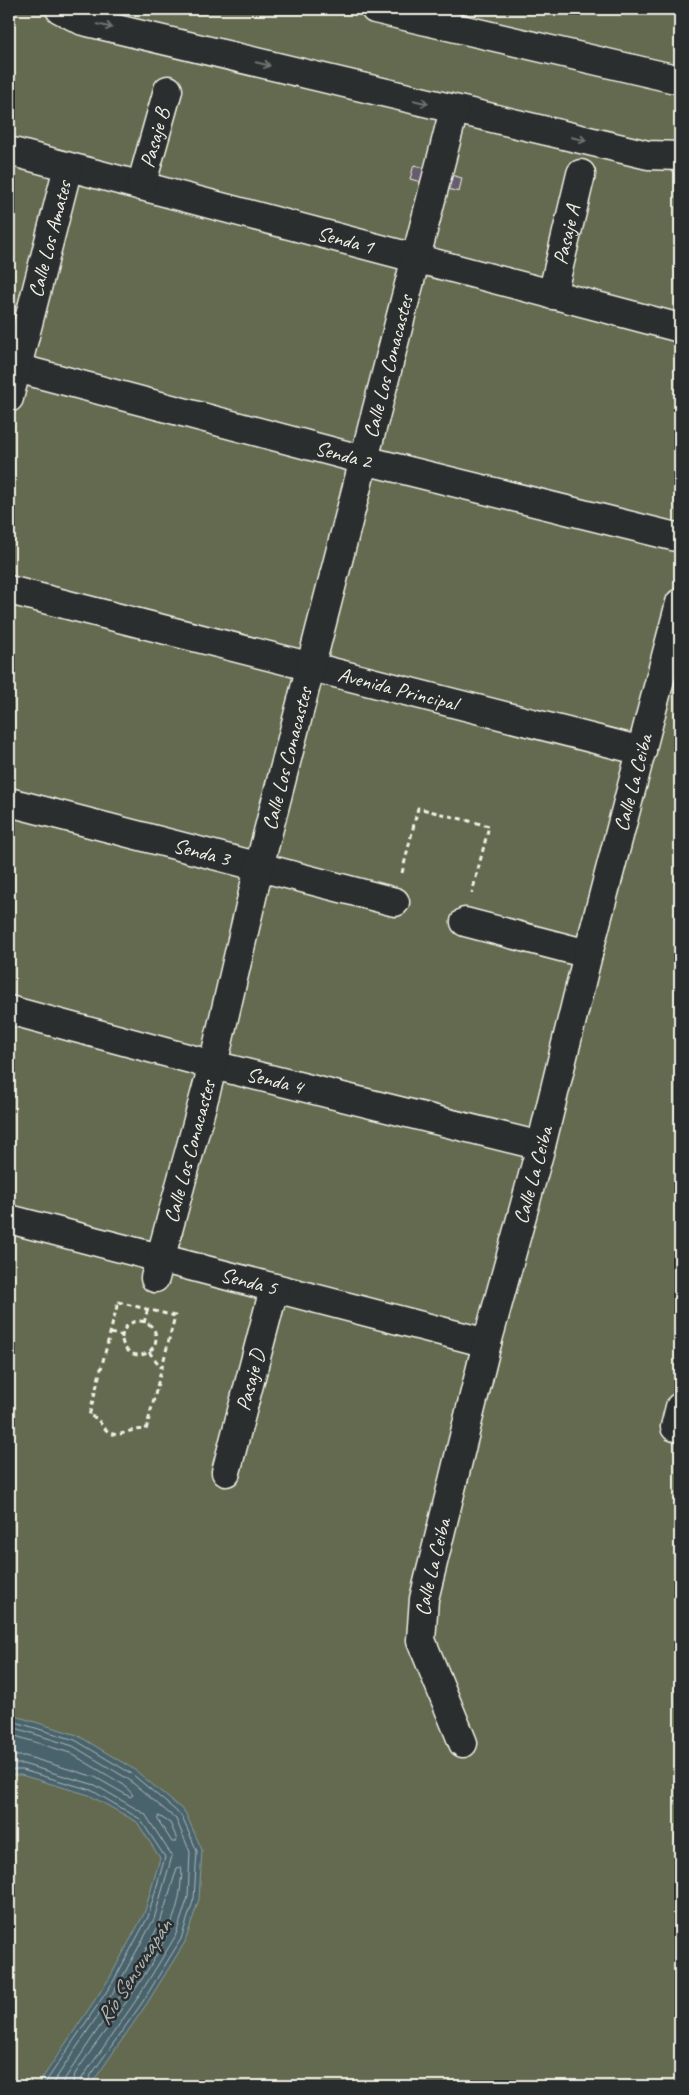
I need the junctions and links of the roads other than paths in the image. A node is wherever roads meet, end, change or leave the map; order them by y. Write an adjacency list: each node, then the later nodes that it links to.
1 (60, 9): 5 (street, one-way to 5)
2 (375, 9): 3 (street)
3 (680, 80)
4 (168, 90): 10 (street, Pasaje B)
5 (454, 110): 7 (street, one-way to 7); 11 (street, Calle Los Conacastes)
6 (9, 151): 8 (street, Senda 1)
7 (680, 156)
8 (68, 167): 10 (street, Senda 1); 14 (street, Calle Los Amates)
9 (581, 174): 12 (street, Pasaje A)
10 (141, 186): 11 (street, Senda 1)
11 (416, 260): 12 (street, Senda 1); 16 (street, Calle Los Conacastes)
12 (552, 295): 13 (street, Senda 1)
13 (680, 328)
14 (13, 367): 15 (street, Calle Los Amates); 16 (street, Senda 2)
15 (9, 398)
16 (364, 460): 17 (street, Senda 2); 20 (street, Calle Los Conacastes)
17 (680, 538)
18 (9, 590): 20 (street, Avenida Principal)
19 (680, 603): 21 (street, Calle La Ceiba)
20 (311, 667): 21 (street, Avenida Principal); 23 (street, Calle Los Conacastes)
21 (642, 751): 26 (street, Calle La Ceiba)
22 (9, 802): 23 (street, Senda 3)
23 (259, 867): 24 (street, Senda 3); 28 (street, Calle Los Conacastes)
24 (395, 902)
25 (465, 922): 26 (street)
26 (588, 954): 29 (street, Calle La Ceiba)
27 (9, 1010): 28 (street, Senda 4)
28 (213, 1065): 29 (street, Senda 4); 31 (street, Calle Los Conacastes)
29 (541, 1146): 33 (street, Calle La Ceiba)
30 (9, 1220): 31 (street, Senda 5)
31 (157, 1268): 32 (street, Senda 5)
32 (274, 1289): 33 (street, Senda 5); 34 (street, Pasaje D)
33 (487, 1343): 35 (street, Calle La Ceiba)
34 (226, 1472)
35 (463, 1743)

